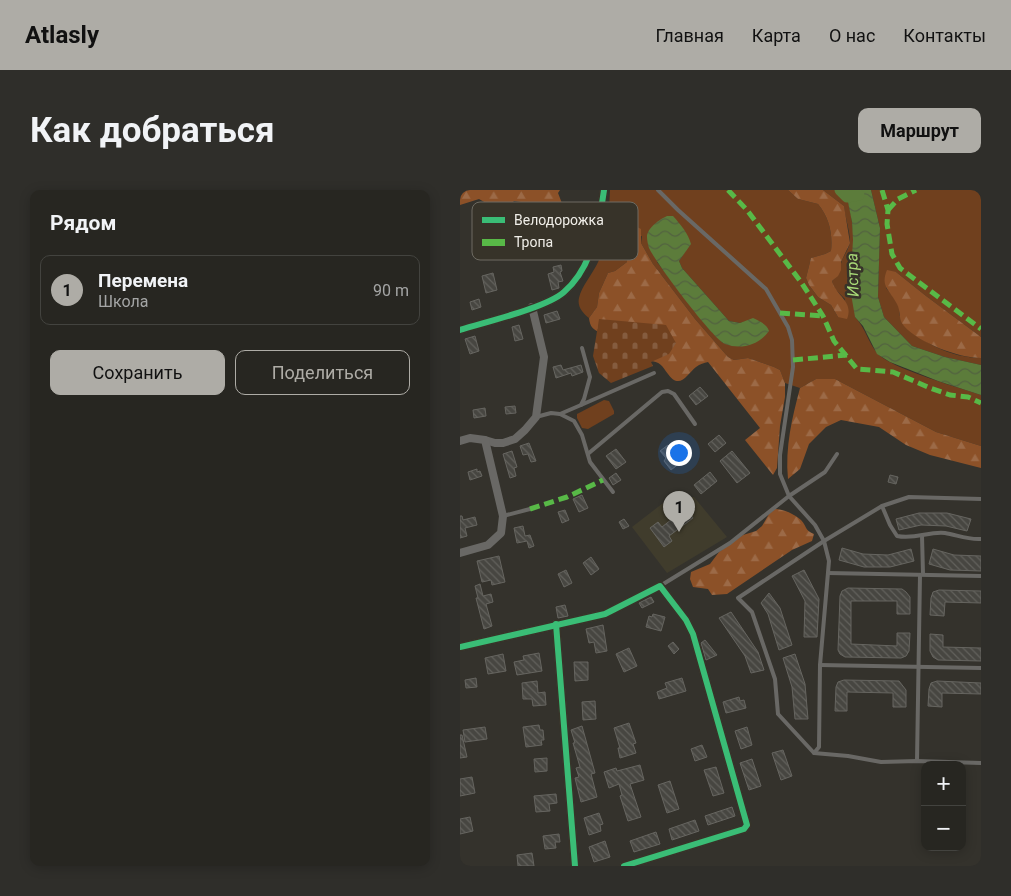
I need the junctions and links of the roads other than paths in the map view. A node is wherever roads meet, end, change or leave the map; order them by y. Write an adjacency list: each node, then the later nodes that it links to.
1 (658, 190): 16 (lane)
2 (588, 260): 3 (street)
3 (532, 307): 4 (street); 9 (street)
4 (460, 330)
5 (582, 348): 7 (lane)
6 (654, 373): 7 (lane)
7 (581, 405): 8 (lane)
8 (560, 414): 9 (lane); 13 (lane)
9 (536, 418): 11 (street)
10 (695, 424): 13 (lane)
11 (486, 440): 12 (street); 20 (street)
12 (460, 441)
13 (589, 453): 15 (lane)
14 (837, 454): 16 (lane)
15 (613, 492)
16 (789, 496): 23 (lane); 28 (lane)
17 (981, 499): 18 (lane)
18 (882, 506): 21 (lane); 23 (lane)
19 (530, 509): 20 (lane)
20 (503, 516): 24 (street)
21 (922, 536): 22 (lane); 26 (lane)
22 (981, 539)
23 (824, 541): 25 (lane); 34 (lane)
24 (460, 553)
25 (828, 573): 26 (lane); 31 (lane)
26 (921, 575): 27 (lane); 32 (lane)
27 (981, 576)
28 (660, 586): 29 (street); 38 (street)
29 (556, 624): 30 (street); 37 (street)
30 (460, 647)
31 (820, 665): 32 (lane); 34 (lane)
32 (918, 666): 33 (lane); 35 (lane)
33 (981, 668)
34 (814, 753): 35 (lane)
35 (917, 761): 36 (lane)
36 (981, 763)
37 (575, 866)
38 (624, 866)

